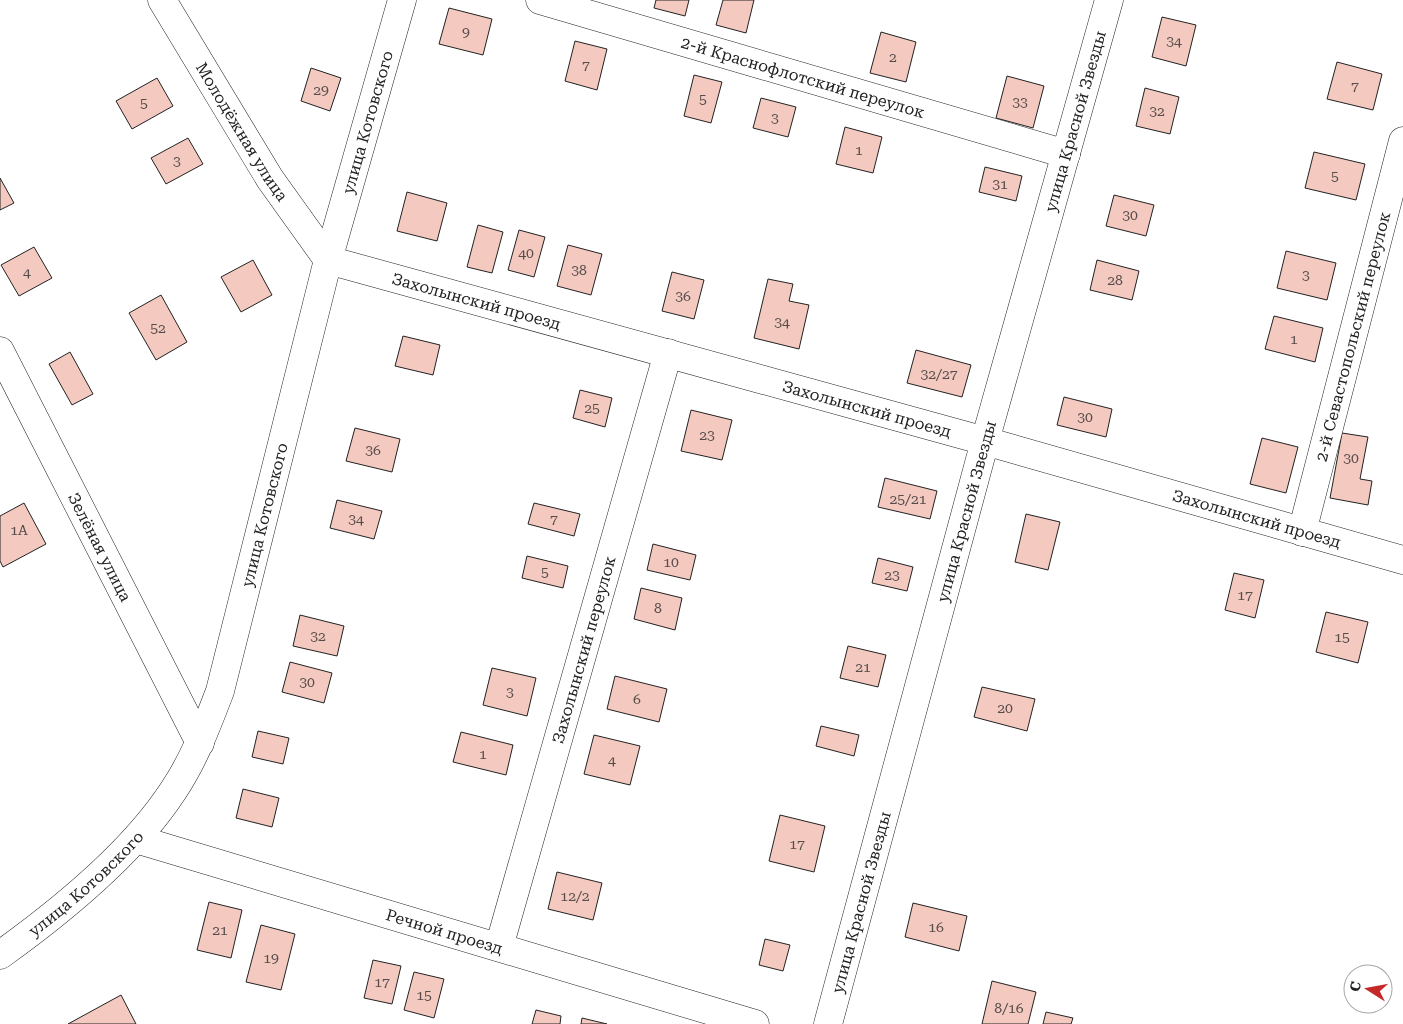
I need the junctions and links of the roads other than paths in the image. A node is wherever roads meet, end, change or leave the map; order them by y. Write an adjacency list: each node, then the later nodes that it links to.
1 (162, 0): 7 (street, Молодёжная улица)
2 (402, 0): 7 (street, улица Котовского)
3 (540, 0): 6 (street, 2-й Краснофлотский переулок)
4 (1110, 0): 6 (street, улица Красной Звезды)
5 (1403, 141): 11 (street, 2-й Севастопольский переулок)
6 (1066, 154): 10 (street, улица Красной Звезды)
7 (328, 260): 9 (street, Захолынский проезд); 13 (street, улица Котовского)
8 (0, 351): 13 (street, Зелёная улица)
9 (668, 353): 10 (street, Захолынский проезд); 15 (street, Захолынский переулок)
10 (986, 441): 11 (street, Захолынский проезд); 18 (street, улица Красной Звезды)
11 (1302, 532): 12 (street, Захолынский проезд)
12 (1403, 560)
13 (200, 743): 14 (street, улица Котовского)
14 (136, 839): 15 (street, Речной проезд); 16 (street, улица Котовского)
15 (499, 947): 17 (street, Речной проезд)
16 (0, 955)
17 (755, 1024)
18 (828, 1024)

